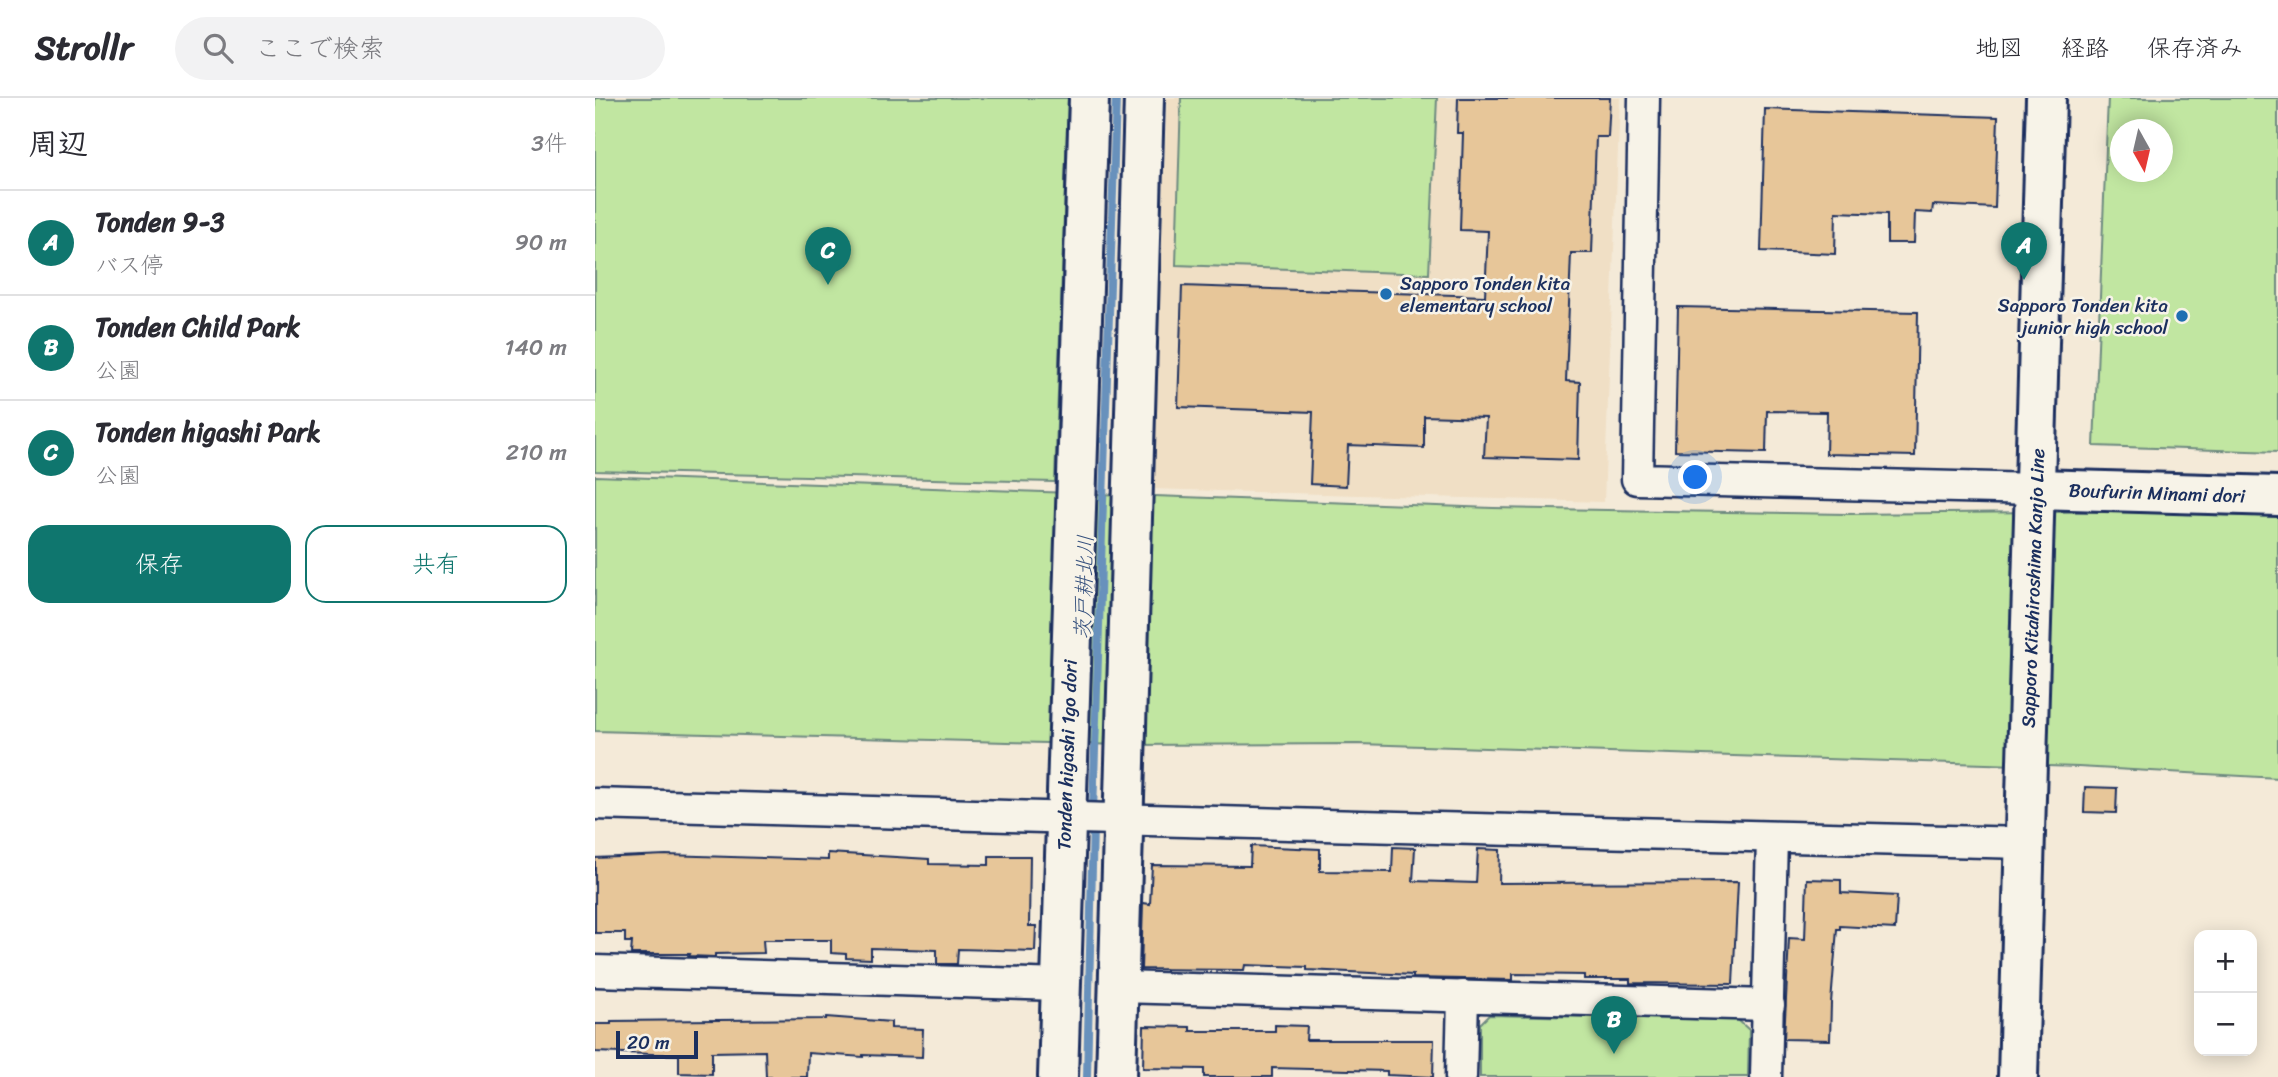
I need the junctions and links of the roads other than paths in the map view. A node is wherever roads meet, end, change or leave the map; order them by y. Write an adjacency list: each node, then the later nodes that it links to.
1 (1089, 98): 8 (street, Tonden higashi 1go dori)
2 (1144, 98): 8 (street, Tonden higashi 1go dori)
3 (1644, 98): 5 (street)
4 (2046, 98): 5 (street, Sapporo Kitahiroshima Kanjo Line)
5 (2036, 489): 6 (street, Boufurin Minami dori); 10 (street, Sapporo Kitahiroshima Kanjo Line)
6 (2278, 496)
7 (595, 804): 8 (street)
8 (1093, 817): 9 (street); 12 (street, Tonden higashi 1go dori); 13 (street, Tonden higashi 1go dori)
9 (1772, 838): 10 (street); 15 (street)
10 (2025, 843): 20 (street, Sapporo Kitahiroshima Kanjo Line)
11 (595, 971): 12 (street)
12 (1062, 985): 16 (street, Tonden higashi 1go dori)
13 (1119, 987): 14 (street); 17 (street, Tonden higashi 1go dori)
14 (1463, 996): 15 (street); 18 (street)
15 (1769, 1005): 19 (street)
16 (1058, 1077)
17 (1116, 1077)
18 (1461, 1077)
19 (1766, 1077)
20 (2018, 1077)

